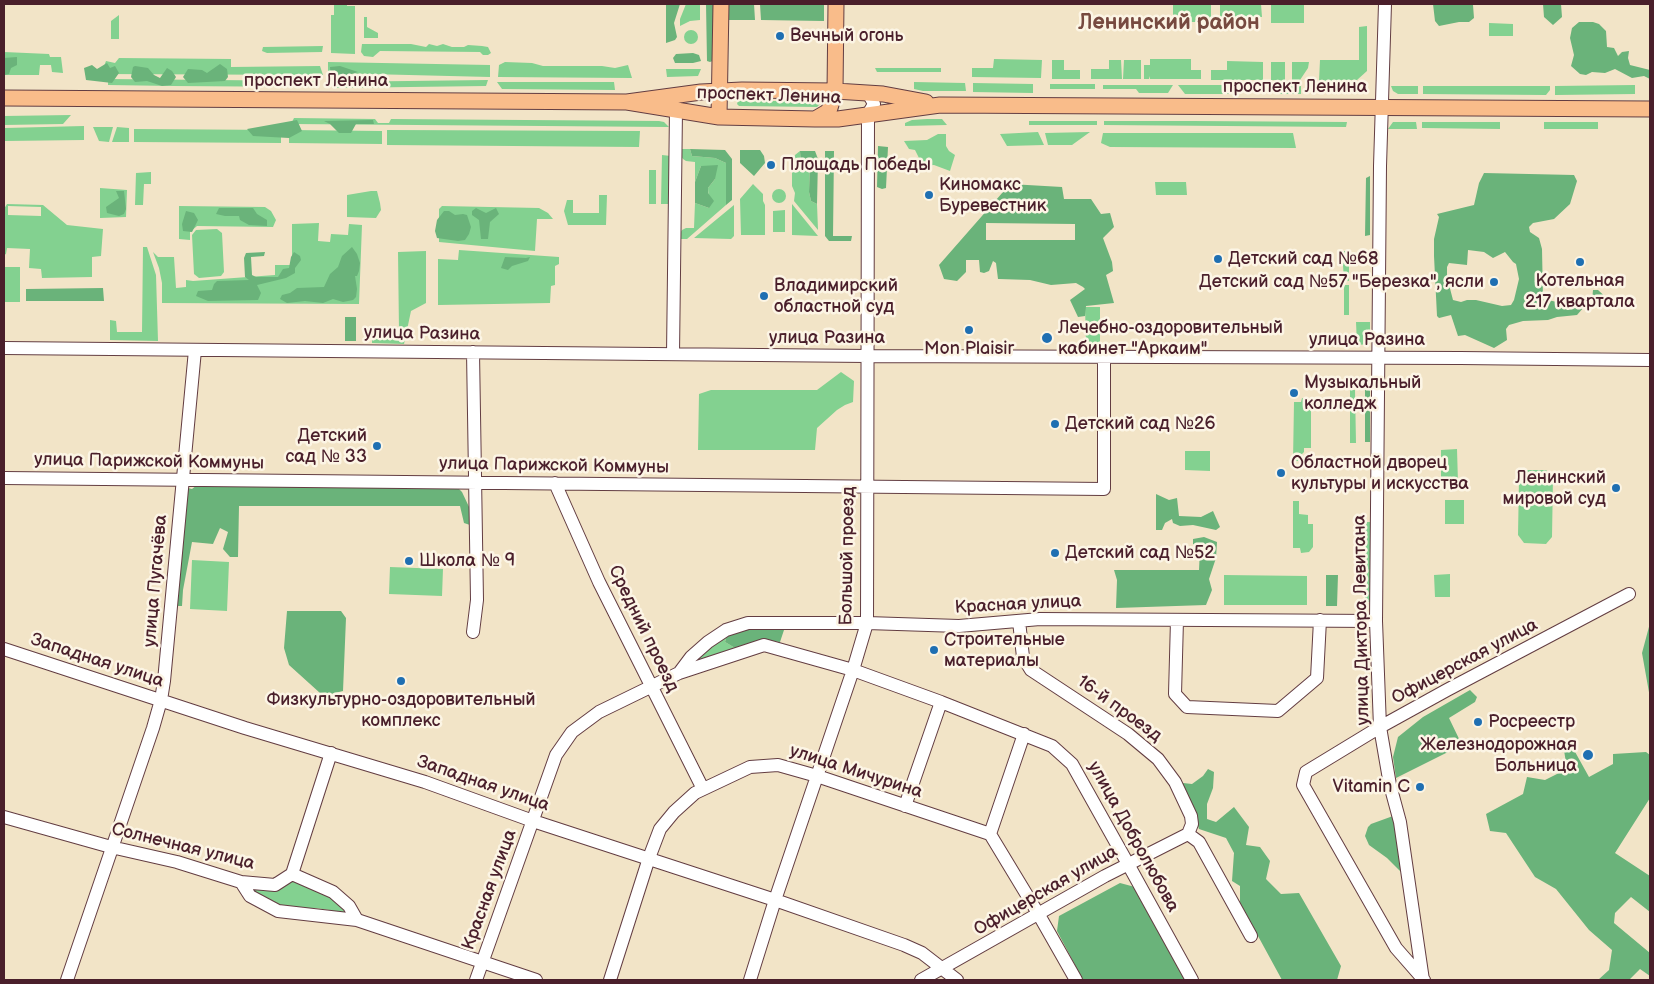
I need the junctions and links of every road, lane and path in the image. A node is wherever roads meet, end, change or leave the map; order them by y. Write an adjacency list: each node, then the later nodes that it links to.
1 (721, 4): 4 (main road)
2 (836, 4): 5 (main road)
3 (1384, 4): 10 (street, улица Диктора Левитана)
4 (720, 91): 5 (main road, проспект Ленина); 8 (main road, проспект Ленина); 14 (main road)
5 (835, 91): 6 (main road, проспект Ленина); 15 (main road)
6 (868, 93): 9 (main road, проспект Ленина); 13 (street, Большой проезд)
7 (4, 98): 8 (main road, проспект Ленина)
8 (627, 102): 12 (main road, проспект Ленина)
9 (940, 104): 10 (main road, проспект Ленина); 13 (main road, проспект Ленина)
10 (1382, 106): 11 (main road, проспект Ленина); 22 (street, улица Диктора Левитана)
11 (1650, 109)
12 (676, 110): 14 (main road, проспект Ленина); 19 (street)
13 (868, 114): 15 (main road, проспект Ленина); 20 (street, Большой проезд)
14 (719, 117): 15 (main road, проспект Ленина)
15 (816, 119)
16 (4, 348): 17 (street, улица Разина)
17 (195, 350): 18 (street, улица Разина); 25 (street, улица Пугачёва)
18 (473, 352): 19 (street, улица Разина); 26 (street)
19 (673, 354): 20 (street, улица Разина)
20 (868, 356): 21 (street, улица Разина); 28 (street, Большой проезд)
21 (1104, 356): 22 (street, улица Разина); 28 (street, улица Парижской Коммуны)
22 (1380, 357): 23 (street, улица Разина); 33 (street, улица Диктора Левитана)
23 (1650, 360)
24 (4, 478): 25 (street, улица Парижской Коммуны)
25 (183, 480): 26 (street, улица Парижской Коммуны); 40 (street, улица Пугачёва)
26 (474, 482): 27 (street, улица Парижской Коммуны); 35 (street)
27 (555, 483): 28 (street, улица Парижской Коммуны); 39 (street, Средний проезд)
28 (867, 487): 34 (street, Большой проезд)
29 (1629, 594): 42 (street, Офицерская улица)
30 (1177, 620): 31 (street, Красная улица); 31 (street); 32 (street, Красная улица)
31 (1320, 620): 33 (street, Красная улица)
32 (1019, 621): 34 (street, Красная улица); 51 (street, 16-й проезд)
33 (1376, 621): 42 (street, улица Диктора Левитана)
34 (867, 623): 37 (street, Большой проезд); 38 (street, Красная улица)
35 (473, 632)
36 (4, 649): 40 (street, Западная улица)
37 (853, 670): 38 (street, Красная улица); 41 (street, улица Добролюбова); 45 (street, Большой проезд)
38 (679, 673): 39 (street, Красная улица)
39 (651, 686): 46 (street, Средний проезд); 49 (street, Красная улица)
40 (161, 700): 44 (street, Западная улица); 52 (street, улица Пугачёва)
41 (941, 702): 43 (street, улица Добролюбова); 47 (street)
42 (1380, 727): 72 (street, улица Диктора Левитана); 72 (street, Офицерская улица)
43 (1024, 734): 50 (street); 54 (street, улица Добролюбова)
44 (331, 753): 49 (street, Западная улица); 55 (street)
45 (817, 776): 46 (street, улица Мичурина); 47 (street, улица Мичурина); 57 (street, Большой проезд)
46 (703, 789): 53 (street, улица Мичурина)
47 (905, 806): 50 (street, улица Мичурина)
48 (4, 817): 52 (street, Солнечная улица)
49 (533, 821): 53 (street, Западная улица); 61 (street, Красная улица)
50 (990, 834): 58 (street)
51 (1188, 834): 54 (street, Офицерская улица); 60 (street)
52 (111, 847): 56 (street, Солнечная улица); 63 (street, улица Пугачёва)
53 (649, 858): 57 (street, Западная улица); 66 (street, улица Мичурина)
54 (1128, 864): 58 (street, Офицерская улица); 71 (street, улица Добролюбова)
55 (292, 874): 56 (street, Солнечная улица); 59 (street)
56 (241, 882): 59 (street)
57 (775, 900): 62 (street, Западная улица); 67 (street, Большой проезд)
58 (1039, 915): 62 (street, Офицерская улица); 70 (street)
59 (357, 920): 61 (street)
60 (1251, 936)
61 (482, 963): 64 (street, Красная улица); 65 (street)
62 (944, 968): 68 (street, Офицерская улица); 69 (street, Западная улица)
63 (67, 980)
64 (476, 980)
65 (536, 980)
66 (610, 980)
67 (750, 980)
68 (922, 980)
69 (957, 980)
70 (1076, 980)
71 (1192, 980)
72 (1424, 980)

